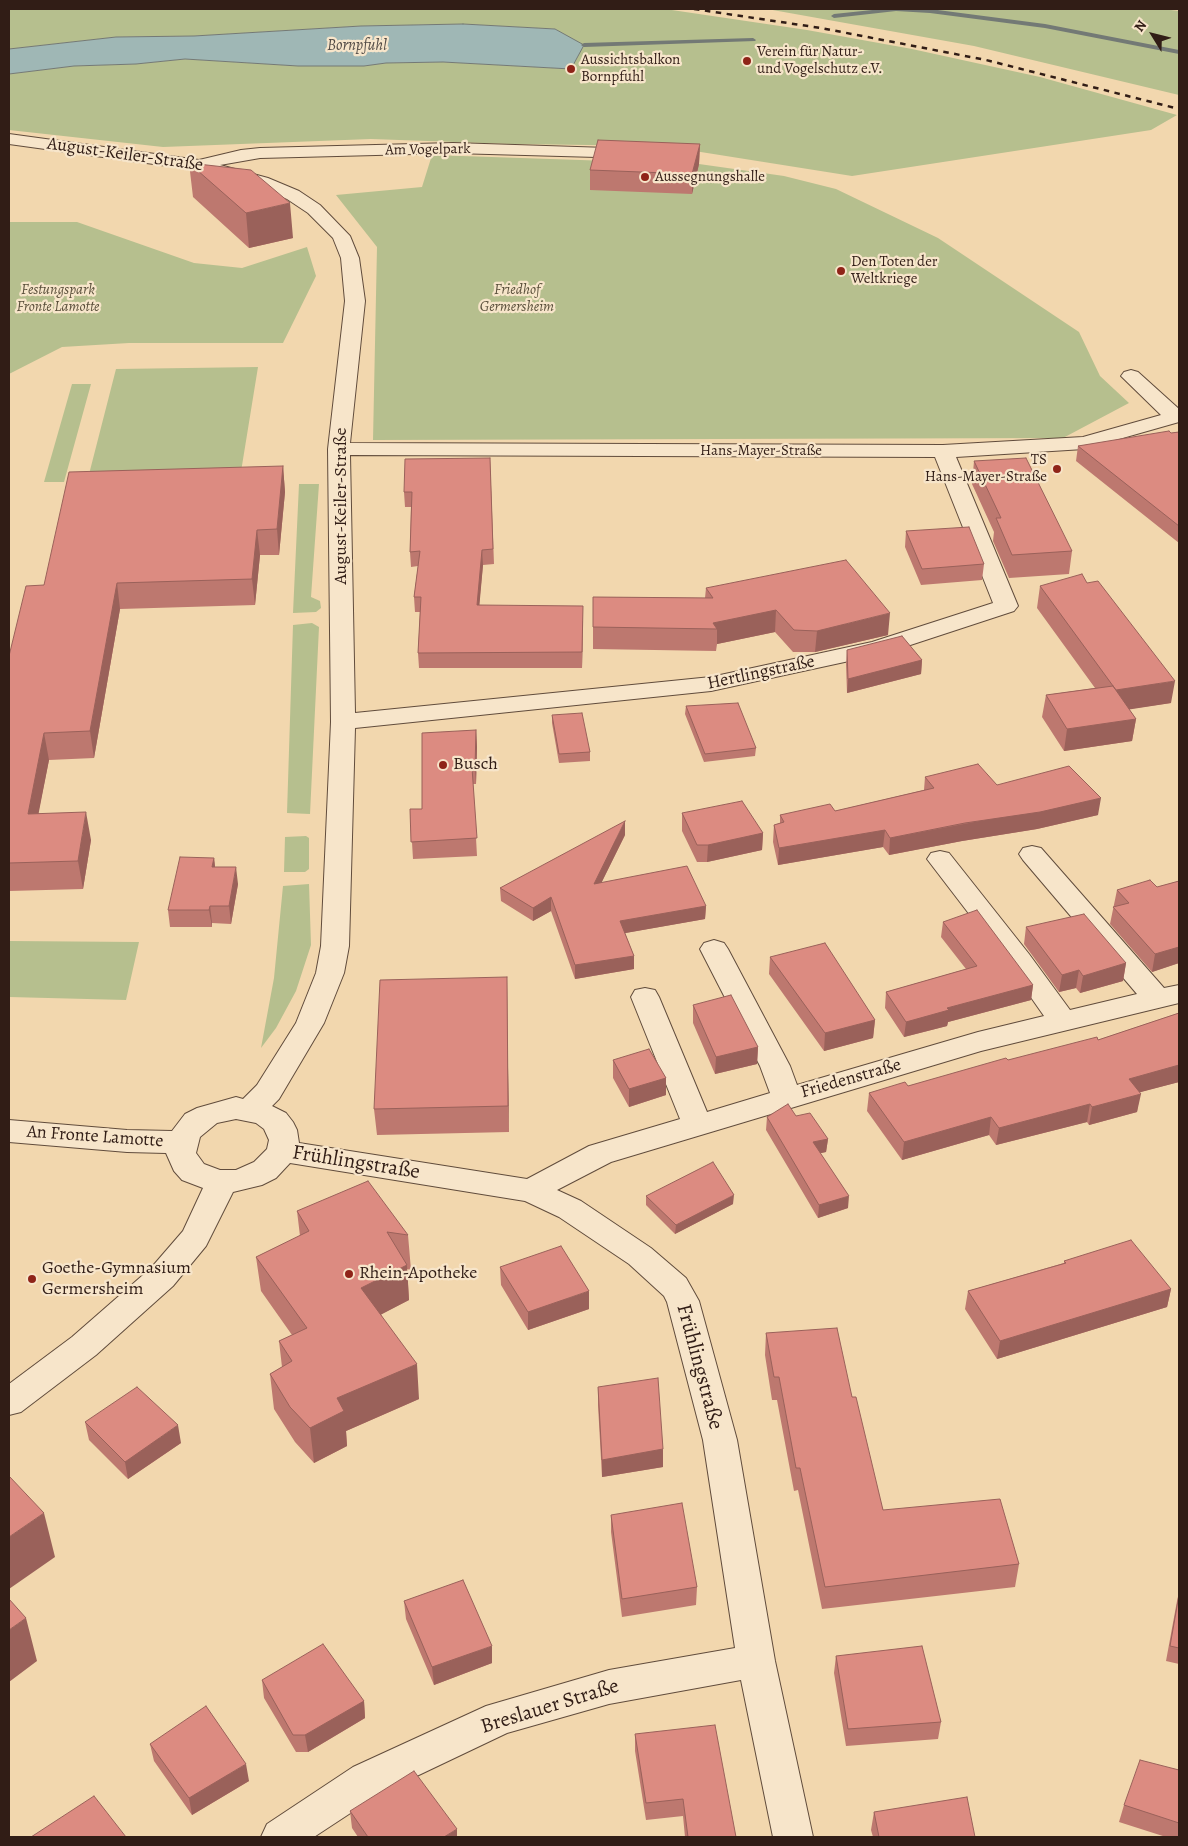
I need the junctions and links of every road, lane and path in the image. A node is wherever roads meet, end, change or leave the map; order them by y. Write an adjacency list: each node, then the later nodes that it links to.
1 (9, 139): 3 (street, August-Keiler-Straße)
2 (650, 154): 3 (street, Am Vogelpark)
3 (198, 165): 6 (street, August-Keiler-Straße)
4 (1132, 376): 5 (street)
5 (1178, 416): 7 (street, Hans-Mayer-Straße)
6 (339, 449): 7 (street, Hans-Mayer-Straße); 8 (street, August-Keiler-Straße)
7 (943, 452): 8 (street, Hertlingstraße)
8 (343, 722): 16 (street, August-Keiler-Straße)
9 (1032, 854): 13 (street)
10 (940, 859): 14 (street)
11 (714, 950): 15 (street)
12 (645, 996): 17 (street)
13 (1168, 997): 14 (street, Friedenstraße)
14 (1063, 1022): 15 (street, Friedenstraße)
15 (787, 1098): 17 (street, Friedenstraße)
16 (251, 1109): 19 (street); 20 (street)
17 (698, 1125): 22 (street, Friedenstraße)
18 (9, 1131): 19 (street, An Fronte Lamotte)
19 (182, 1142): 21 (street)
20 (282, 1151): 21 (street); 22 (street, Frühlingstraße)
21 (220, 1181): 23 (street)
22 (531, 1191): 24 (street, Frühlingstraße)
23 (9, 1402)
24 (756, 1661): 25 (street, Breslauer Straße); 26 (street, Frühlingstraße)
25 (281, 1837)
26 (793, 1837)

